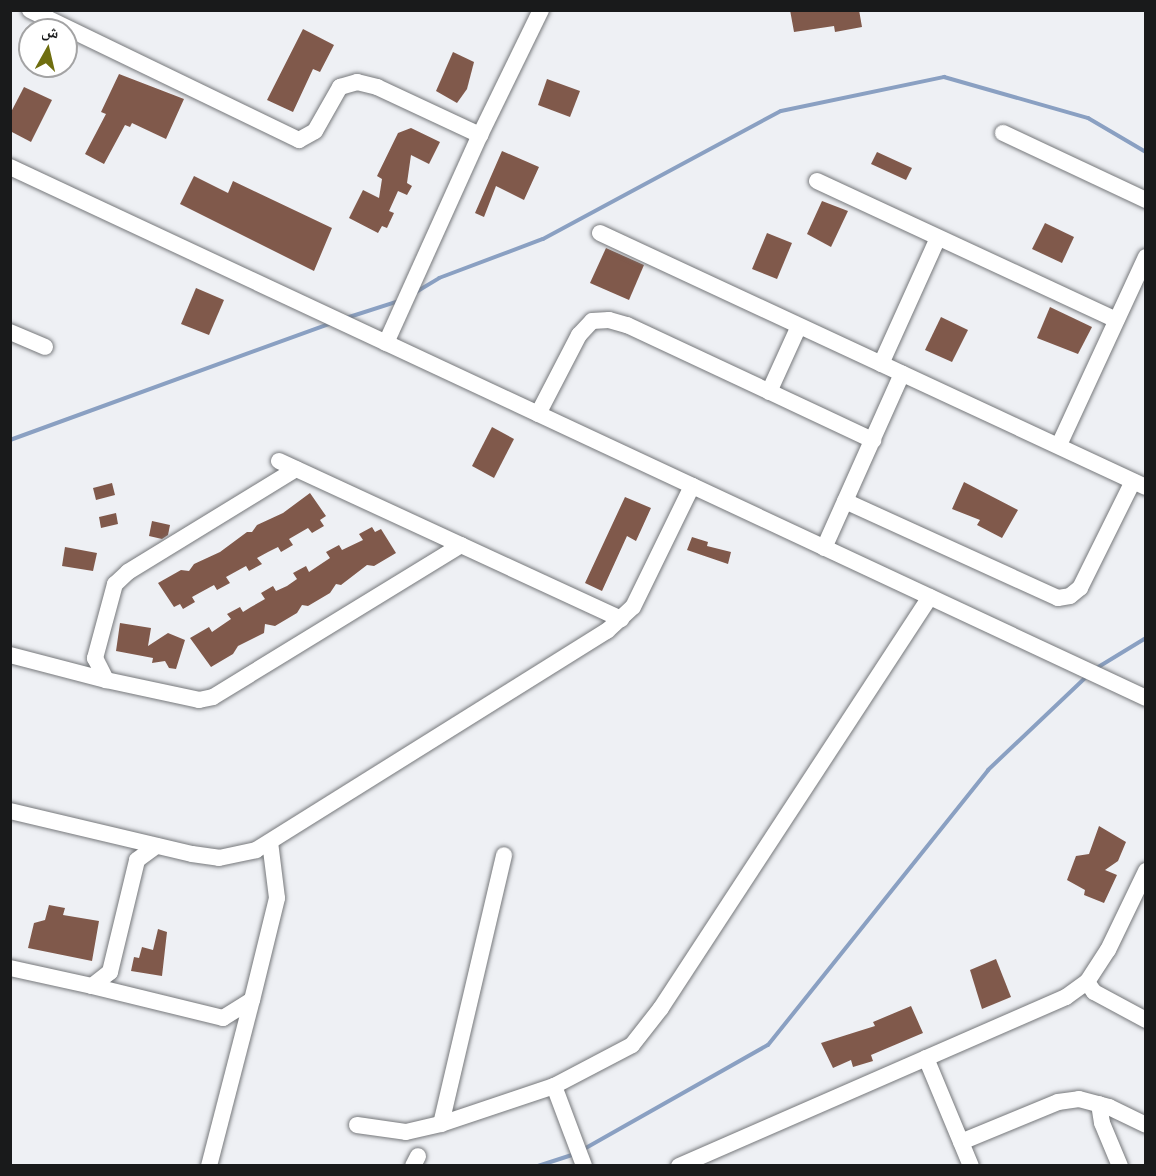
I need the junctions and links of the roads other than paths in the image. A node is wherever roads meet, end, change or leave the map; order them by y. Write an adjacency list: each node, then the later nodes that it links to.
1 (30, 10): 4 (street)
2 (541, 10): 4 (street)
3 (1003, 133): 7 (street)
4 (480, 135): 14 (street)
5 (10, 167): 14 (street)
6 (817, 181): 9 (street)
7 (1146, 200)
8 (600, 233): 12 (street)
9 (938, 238): 11 (street); 16 (street)
10 (1146, 257): 11 (street)
11 (1116, 320): 21 (street)
12 (800, 326): 16 (street); 18 (street)
13 (10, 332): 15 (street)
14 (386, 344): 19 (street)
15 (45, 347)
16 (881, 364): 17 (street)
17 (902, 374): 20 (street); 21 (street)
18 (770, 392): 19 (street); 20 (street)
19 (538, 414): 25 (street)
20 (873, 440): 26 (street)
21 (1059, 445): 24 (street)
22 (279, 461): 23 (street)
23 (296, 469): 27 (street); 32 (street)
24 (1139, 484): 26 (street)
25 (692, 486): 28 (street); 30 (street)
26 (845, 501): 28 (street)
27 (461, 545): 30 (street); 32 (street)
28 (824, 548): 29 (street)
29 (930, 597): 33 (street); 49 (street)
30 (621, 619): 35 (street)
31 (10, 655): 32 (street)
32 (106, 680)
33 (1146, 698)
34 (10, 811): 36 (street)
35 (270, 842): 36 (street); 44 (street)
36 (156, 846): 40 (street)
37 (504, 855): 51 (street)
38 (1146, 871): 41 (street)
39 (10, 968): 42 (street)
40 (110, 972): 42 (street); 43 (street)
41 (1087, 982): 46 (street); 48 (street)
42 (92, 986): 43 (street)
43 (115, 992): 45 (street)
44 (252, 1000): 45 (street); 47 (street)
45 (223, 1018): 47 (street)
46 (1146, 1020)
47 (244, 1033): 55 (street)
48 (926, 1058): 54 (street); 57 (street)
49 (554, 1086): 51 (street); 56 (street)
50 (1099, 1104): 53 (street); 54 (street); 59 (street)
51 (441, 1124): 52 (street)
52 (357, 1125)
53 (1146, 1125)
54 (961, 1142): 58 (street)
55 (209, 1166)
56 (584, 1166)
57 (679, 1166)
58 (971, 1166)
59 (1120, 1166)

